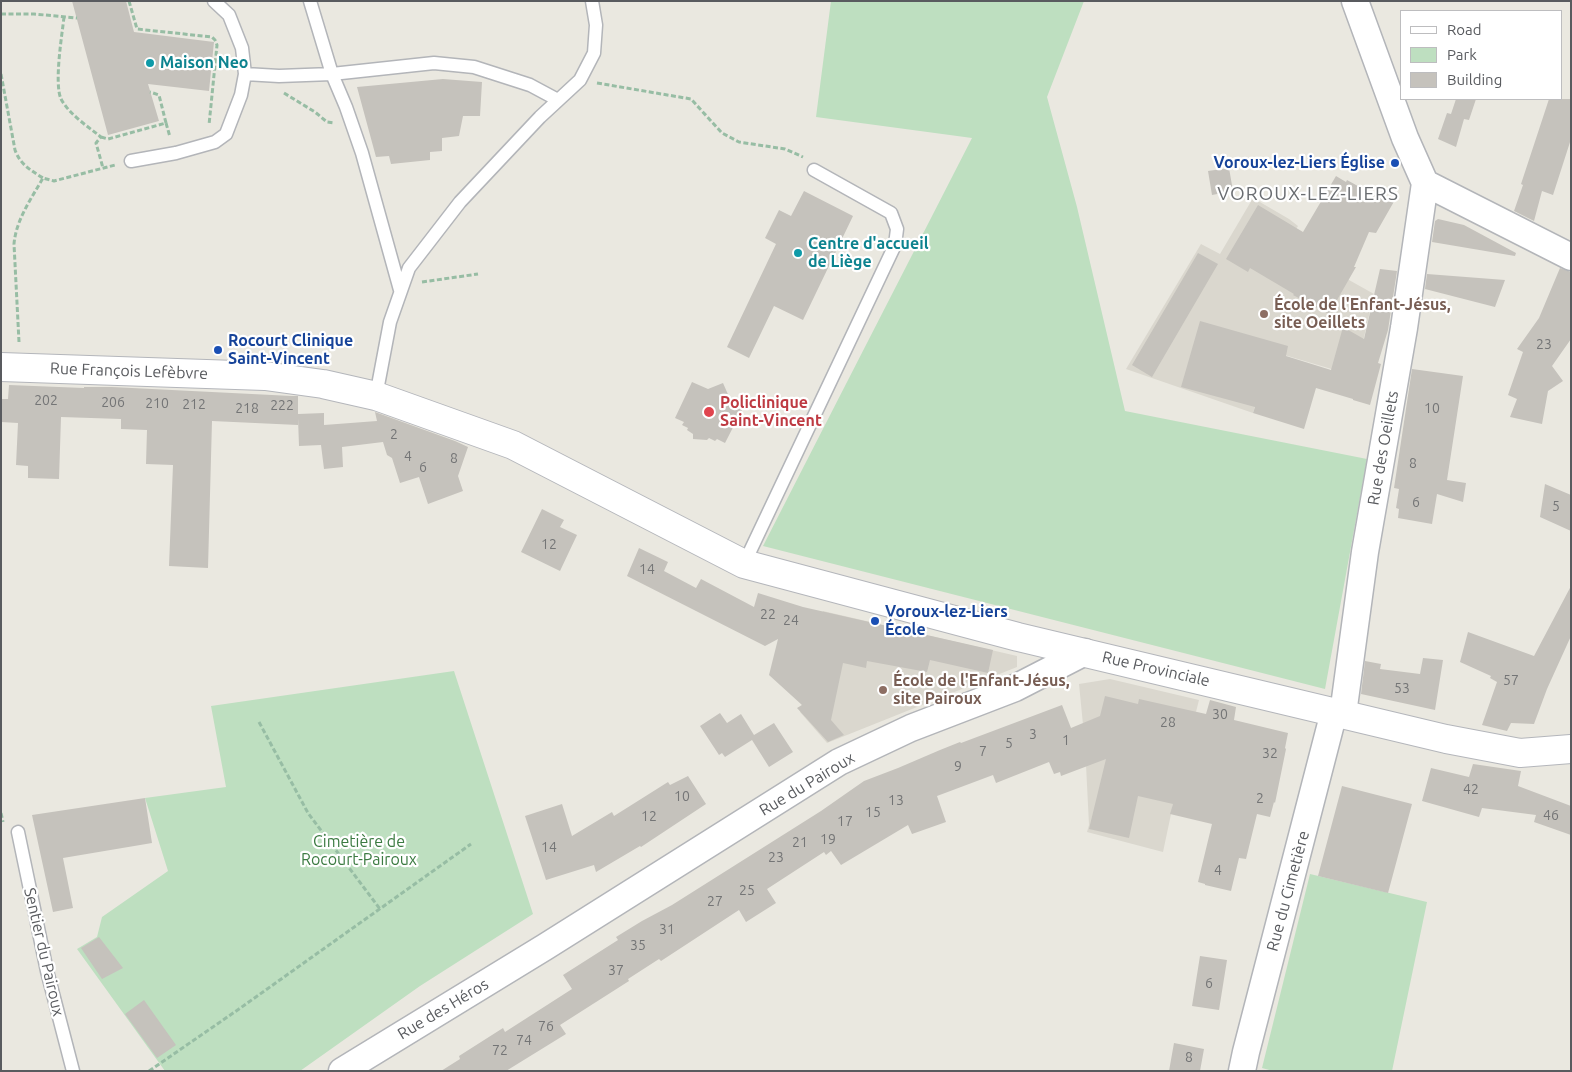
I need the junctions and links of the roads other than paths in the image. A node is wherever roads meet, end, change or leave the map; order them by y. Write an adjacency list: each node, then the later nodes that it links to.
1 (214, 1): 5 (lane)
2 (310, 1): 6 (lane)
3 (592, 1): 7 (lane)
4 (1355, 1): 10 (street)
5 (244, 74): 6 (lane); 8 (lane)
6 (332, 74): 7 (lane); 12 (lane)
7 (558, 100): 12 (lane)
8 (131, 161)
9 (814, 170): 15 (lane)
10 (1425, 183): 11 (street); 17 (street, Rue des Oeillets)
11 (1571, 256)
12 (400, 290): 14 (lane)
13 (11, 368): 14 (main road, Rue François Lefèbvre)
14 (376, 396): 15 (main road, Rue François Lefèbvre)
15 (744, 564): 16 (main road, Rue Provinciale)
16 (1085, 652): 17 (main road, Rue Provinciale); 20 (street, Rue du Pairoux)
17 (1339, 713): 18 (main road, Rue Provinciale); 23 (street, Rue du Cimetière)
18 (1571, 749)
19 (18, 832): 21 (lane, Sentier du Pairoux)
20 (545, 947): 22 (street, Rue des Héros)
21 (72, 1071)
22 (342, 1071)
23 (1242, 1071)

